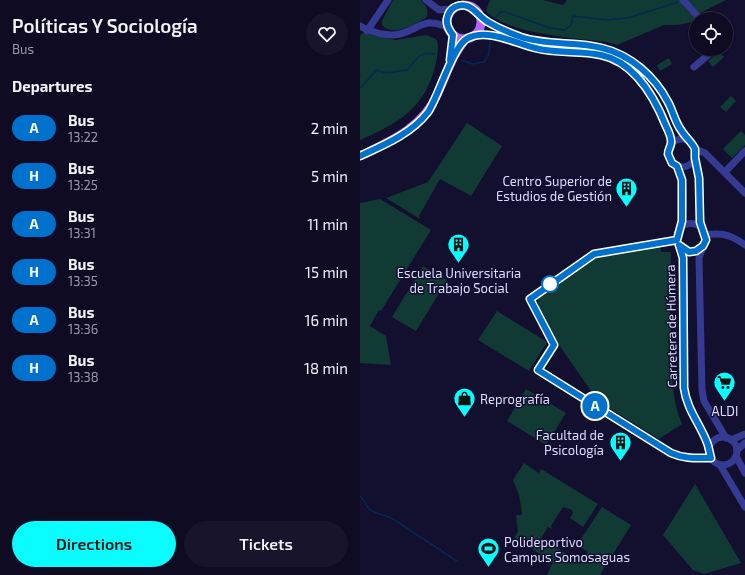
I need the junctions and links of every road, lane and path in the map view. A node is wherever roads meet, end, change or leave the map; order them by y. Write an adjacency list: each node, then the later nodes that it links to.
1 (426, 0): 5 (street)
2 (475, 0): 6 (main road)
3 (683, 0): 7 (street)
4 (385, 1): 8 (street)
5 (459, 5): 6 (main road); 10 (main road)
6 (477, 12): 14 (main road); 15 (street)
7 (694, 12)
8 (378, 16): 11 (street); 12 (street)
9 (360, 26): 11 (street)
10 (447, 27): 12 (street); 13 (main road)
11 (367, 31): 12 (street)
12 (387, 34)
13 (453, 35): 14 (main road); 18 (main road)
14 (471, 36): 15 (street); 18 (main road)
15 (509, 36): 19 (street); 20 (street)
16 (707, 56): 17 (street)
17 (694, 67)
18 (448, 71): 23 (main road)
19 (688, 140): 20 (street); 21 (street)
20 (672, 143): 25 (street)
21 (695, 149): 24 (street); 26 (street)
22 (745, 151): 26 (street)
23 (360, 156)
24 (695, 158): 25 (street); 29 (street)
25 (677, 166): 28 (street)
26 (724, 172): 27 (street)
27 (745, 193)
28 (680, 228): 29 (street); 30 (street)
29 (704, 231): 31 (street); 32 (street)
30 (679, 245): 32 (street); 36 (street, Carretera de Húmera)
31 (745, 245)
32 (703, 246): 34 (street)
33 (745, 434): 34 (street)
34 (729, 439): 36 (street); 37 (street)
35 (745, 443): 37 (street)
36 (709, 449): 38 (street)
37 (737, 453): 38 (street); 39 (street)
38 (720, 465): 40 (street)
39 (745, 473)
40 (745, 507)

